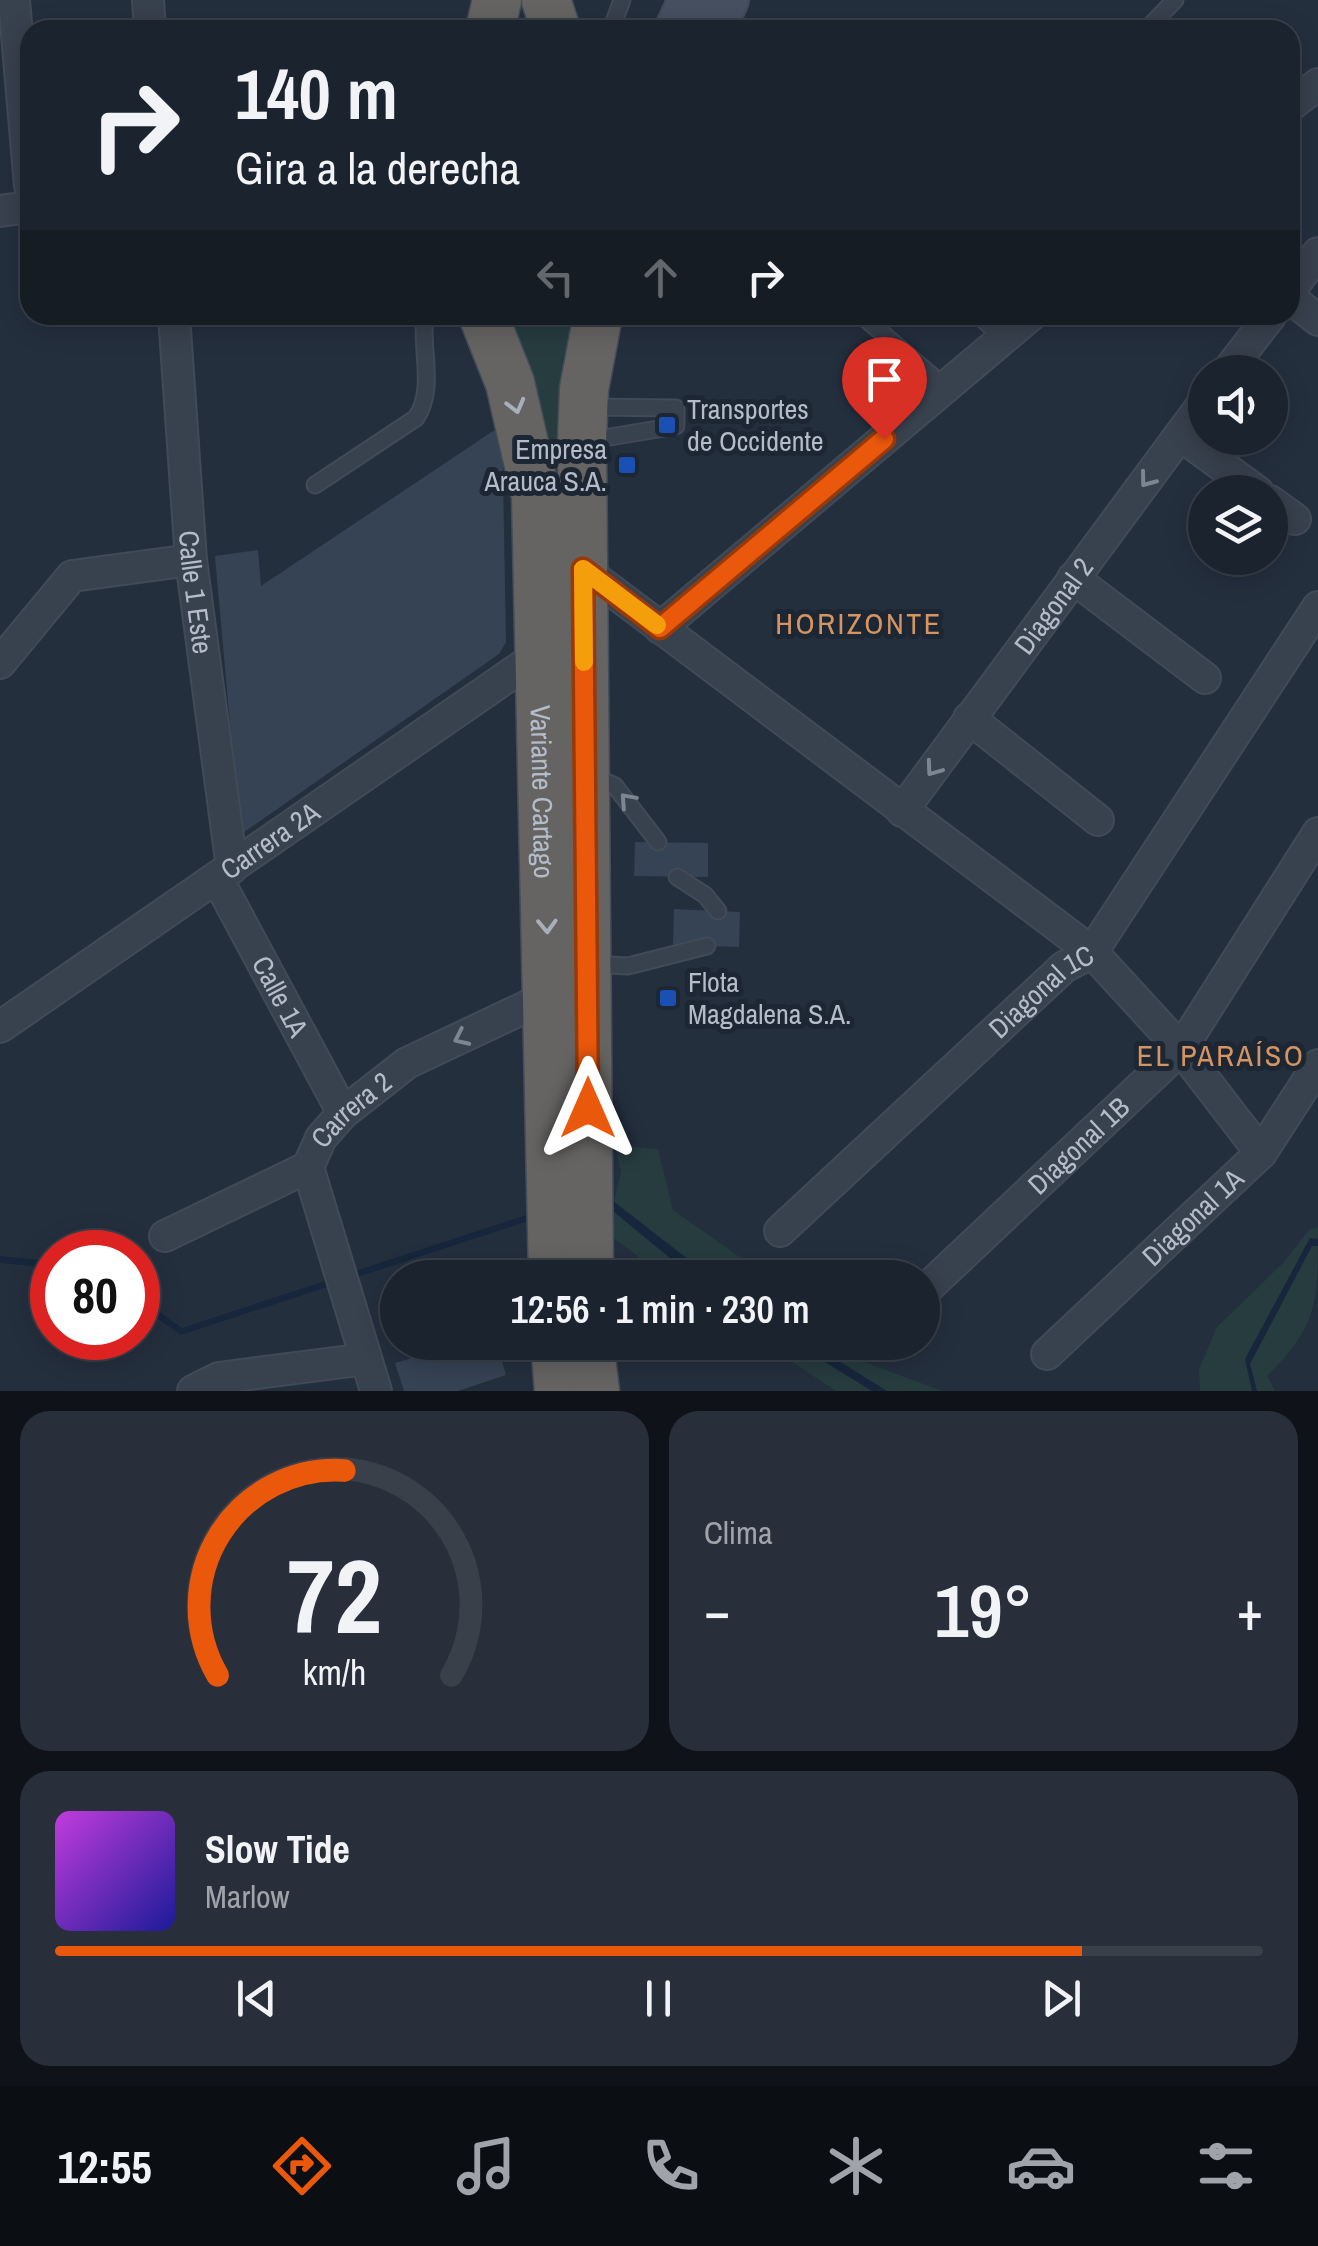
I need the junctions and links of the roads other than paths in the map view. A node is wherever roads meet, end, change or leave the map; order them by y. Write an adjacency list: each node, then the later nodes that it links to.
1 (14, 0): 4 (street)
2 (1175, 0): 3 (lane)
3 (1156, 20)
4 (20, 70)
5 (1318, 253): 6 (street)
6 (1300, 277)
7 (175, 325): 23 (street, Calle 1 Este)
8 (424, 325): 22 (lane)
9 (487, 325): 28 (highway, Variante Cartago, one-way to 28)
10 (597, 325): 18 (highway, Variante Cartago)
11 (873, 325): 17 (lane)
12 (989, 325): 15 (lane)
13 (1019, 325): 15 (street)
14 (1263, 325): 16 (street)
15 (1003, 338): 17 (street)
16 (1240, 355)
17 (945, 387): 27 (street)
18 (582, 424): 18 (lane); 24 (highway, Variante Cartago)
19 (1188, 424): 20 (street, Diagonal 2)
20 (1180, 435): 21 (street); 25 (street, Diagonal 2, one-way to 25)
21 (1235, 475)
22 (315, 485)
23 (191, 560): 29 (street); 37 (street, Calle 1 Este)
24 (583, 569): 27 (street); 32 (highway, Variante Cartago)
25 (1074, 578): 30 (street); 31 (street, Diagonal 2)
26 (1318, 607): 41 (street, Diagonal 1C)
27 (660, 628): 33 (street)
28 (540, 654): 37 (street, Carrera 2A); 43 (highway, Variante Cartago, one-way to 43)
29 (0, 663)
30 (1205, 678)
31 (969, 718): 33 (street, Diagonal 2, one-way to 33); 34 (street)
32 (583, 772): 36 (lane, one-way to 32); 42 (highway, Variante Cartago)
33 (902, 811): 41 (street)
34 (1098, 820)
35 (1318, 833): 45 (street, Diagonal 1B)
36 (658, 842)
37 (225, 874): 44 (street, Carrera 2A); 47 (street, Calle 1A)
38 (676, 877): 39 (lane)
39 (718, 911)
40 (708, 946): 42 (lane)
41 (1092, 952): 45 (street); 51 (street, Diagonal 1C)
42 (587, 964): 50 (highway, Variante Cartago)
43 (549, 996): 47 (street, Carrera 2, one-way to 47); 50 (highway, Variante Cartago)
44 (0, 1027)
45 (1181, 1049): 48 (street); 55 (street, Diagonal 1B)
46 (1318, 1065): 48 (street, Diagonal 1A)
47 (343, 1114): 49 (street, Carrera 2)
48 (1261, 1153): 56 (street, Diagonal 1A)
49 (308, 1167): 52 (street, Carrera 2); 57 (street)
50 (570, 1206): 53 (highway, Variante Cartago); 54 (highway, Variante Cartago)
51 (780, 1231)
52 (166, 1236)
53 (557, 1260)
54 (584, 1260)
55 (940, 1277)
56 (1047, 1354)
57 (366, 1359): 60 (street); 61 (street)
58 (556, 1360): 62 (highway)
59 (591, 1360): 63 (highway)
60 (193, 1391)
61 (376, 1391)
62 (559, 1391)
63 (595, 1391)

